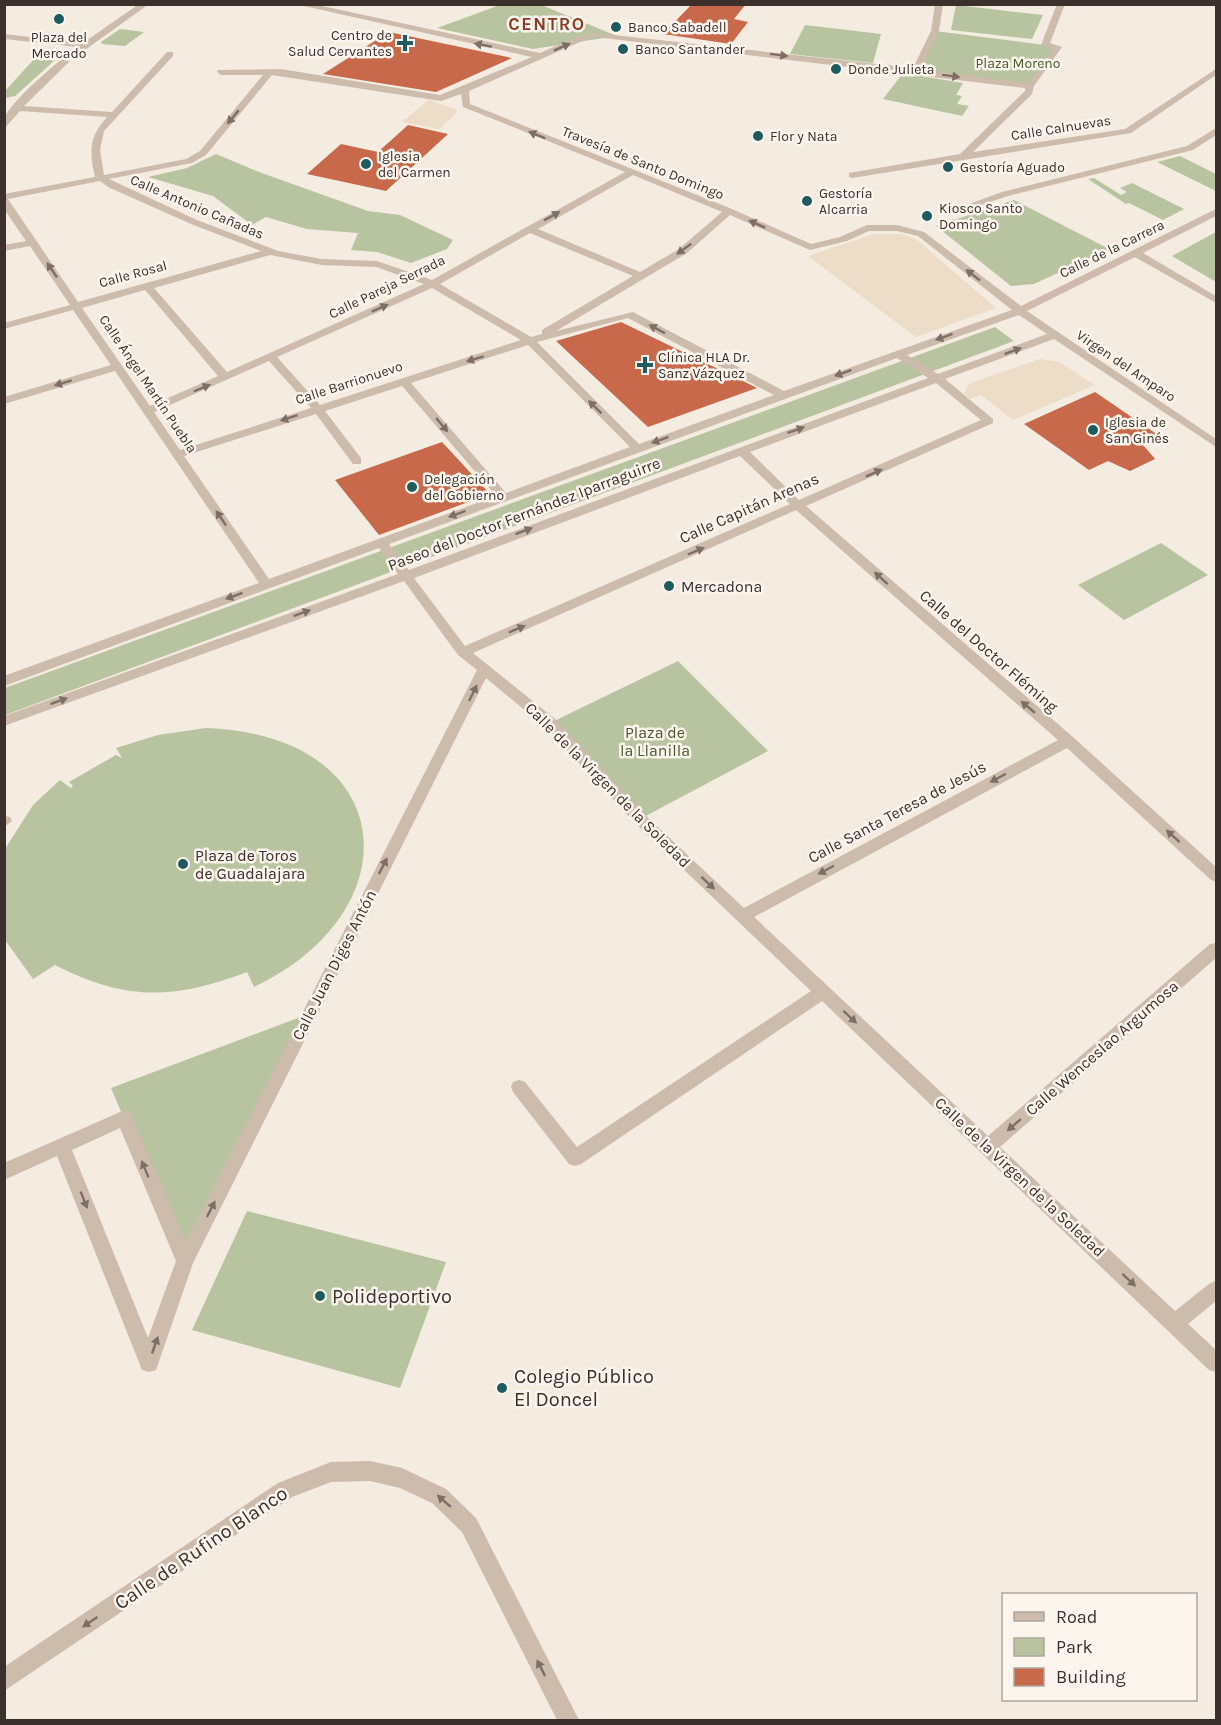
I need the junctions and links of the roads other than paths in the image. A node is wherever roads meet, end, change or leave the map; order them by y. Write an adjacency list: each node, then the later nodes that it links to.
1 (145, 4): 6 (street)
2 (298, 4): 8 (street, one-way to 2)
3 (939, 4): 10 (street)
4 (1061, 4): 13 (street)
5 (4, 36): 6 (street)
6 (82, 45): 15 (street)
7 (170, 54): 16 (street)
8 (540, 57): 10 (street, one-way to 10); 14 (street)
9 (1216, 70): 19 (street, Calle Calnuevas)
10 (916, 71): 13 (street, one-way to 13)
11 (221, 72): 12 (street)
12 (270, 72): 14 (street); 22 (street, one-way to 22)
13 (1030, 86): 19 (street)
14 (465, 90): 20 (street, Travesía de Santo Domingo, one-way to 14)
15 (16, 108): 16 (street); 17 (street)
16 (114, 115): 22 (street)
17 (4, 126)
18 (1216, 132): 24 (street)
19 (963, 156): 21 (street, Calle Calnuevas)
20 (630, 173): 25 (street, Travesía de Santo Domingo); 27 (street, Calle Pareja Serrada, one-way to 20)
21 (852, 175)
22 (103, 179): 23 (street); 31 (street, Calle Antonio Cañadas)
23 (4, 199): 28 (street, Calle Ángel Martín Puebla)
24 (963, 208)
25 (729, 211): 29 (street, Travesía de Santo Domingo, one-way to 25); 33 (street, one-way to 33)
26 (1216, 212): 32 (street, Calle de la Carrera)
27 (529, 229): 33 (street); 34 (street, Calle Pareja Serrada)
28 (34, 242): 30 (street); 37 (street, Calle Ángel Martín Puebla, one-way to 28)
29 (810, 247): 38 (street, Virgen del Amparo, one-way to 29)
30 (4, 248)
31 (270, 252): 34 (street, Calle Antonio Cañadas); 35 (street, Calle Rosal)
32 (1136, 253): 36 (street); 38 (street, Calle de la Carrera)
33 (639, 275): 41 (street)
34 (433, 284): 41 (street, Calle Antonio Cañadas); 43 (street, Calle Pareja Serrada, one-way to 34)
35 (147, 286): 37 (street, Calle Rosal); 45 (street)
36 (1216, 300)
37 (76, 305): 39 (street, Calle Rosal); 44 (street, Calle Ángel Martín Puebla)
38 (1020, 311): 40 (street, Virgen del Amparo); 42 (street, Paseo del Doctor Fernández Iparraguirre, one-way to 42)
39 (4, 326)
40 (1054, 336): 46 (street, Paseo del Doctor Fernández Iparraguirre, one-way to 40); 52 (street, Virgen del Amparo)
41 (530, 341): 47 (street, Calle Barrionuevo, one-way to 47); 48 (street, one-way to 41); 53 (street, Calle Antonio Cañadas, one-way to 41)
42 (898, 354): 46 (street); 48 (street, Paseo del Doctor Fernández Iparraguirre, one-way to 48)
43 (271, 357): 45 (street, Calle Pareja Serrada); 50 (street)
44 (119, 366): 49 (street, one-way to 49); 51 (street, Calle Ángel Martín Puebla)
45 (226, 378): 51 (street, Calle Pareja Serrada, one-way to 45)
46 (939, 380): 54 (street, Paseo del Doctor Fernández Iparraguirre, one-way to 46); 58 (street, Calle Capitán Arenas, one-way to 46)
47 (404, 381): 50 (street, Calle Barrionuevo); 57 (street, one-way to 57)
48 (783, 395): 53 (street, Paseo del Doctor Fernández Iparraguirre, one-way to 53)
49 (4, 401)
50 (318, 409): 55 (street, Calle Barrionuevo, one-way to 55); 56 (street)
51 (148, 411): 55 (street, Calle Ángel Martín Puebla)
52 (1216, 444)
53 (637, 448): 57 (street, Paseo del Doctor Fernández Iparraguirre)
54 (741, 450): 58 (street, Calle del Doctor Fléming); 60 (street, Paseo del Doctor Fernández Iparraguirre, one-way to 54)
55 (178, 454): 61 (street, Calle Ángel Martín Puebla, one-way to 55)
56 (357, 461)
57 (503, 497): 59 (street, Paseo del Doctor Fernández Iparraguirre, one-way to 59)
58 (799, 506): 62 (street, Calle Capitán Arenas, one-way to 58); 66 (street, Calle del Doctor Fléming, one-way to 58)
59 (381, 542): 60 (street, Calle de la Virgen de la Soledad); 61 (street, Paseo del Doctor Fernández Iparraguirre)
60 (406, 576): 62 (street, Calle de la Virgen de la Soledad); 65 (street, Paseo del Doctor Fernández Iparraguirre, one-way to 60)
61 (266, 584): 64 (street, Paseo del Doctor Fernández Iparraguirre, one-way to 64)
62 (463, 652): 63 (street, Calle de la Virgen de la Soledad)
63 (484, 669): 68 (street, Calle de la Virgen de la Soledad, one-way to 68); 75 (street, Calle Juan Diges Antón, one-way to 63)
64 (4, 681)
65 (4, 721)
66 (1068, 741): 67 (street, Calle del Doctor Fléming, one-way to 66); 68 (street, Calle Santa Teresa de Jesús, one-way to 68)
67 (1216, 876)
68 (743, 916): 70 (street, Calle de la Virgen de la Soledad)
69 (1216, 949): 73 (street, Calle Wenceslao Argumosa, one-way to 73)
70 (822, 992): 71 (street); 73 (street, Calle de la Virgen de la Soledad, one-way to 73)
71 (519, 1087)
72 (62, 1146): 74 (street); 75 (street, one-way to 72); 75 (street, Calle Juan Diges Antón, one-way to 75)
73 (988, 1147): 77 (street, Calle de la Virgen de la Soledad, one-way to 77)
74 (4, 1172)
75 (185, 1261)
76 (1216, 1290): 77 (street)
77 (1175, 1323): 78 (street, Calle de la Virgen de la Soledad)
78 (1216, 1363)
79 (4, 1680): 80 (street, Calle de Rufino Blanco, one-way to 79)
80 (568, 1720)

